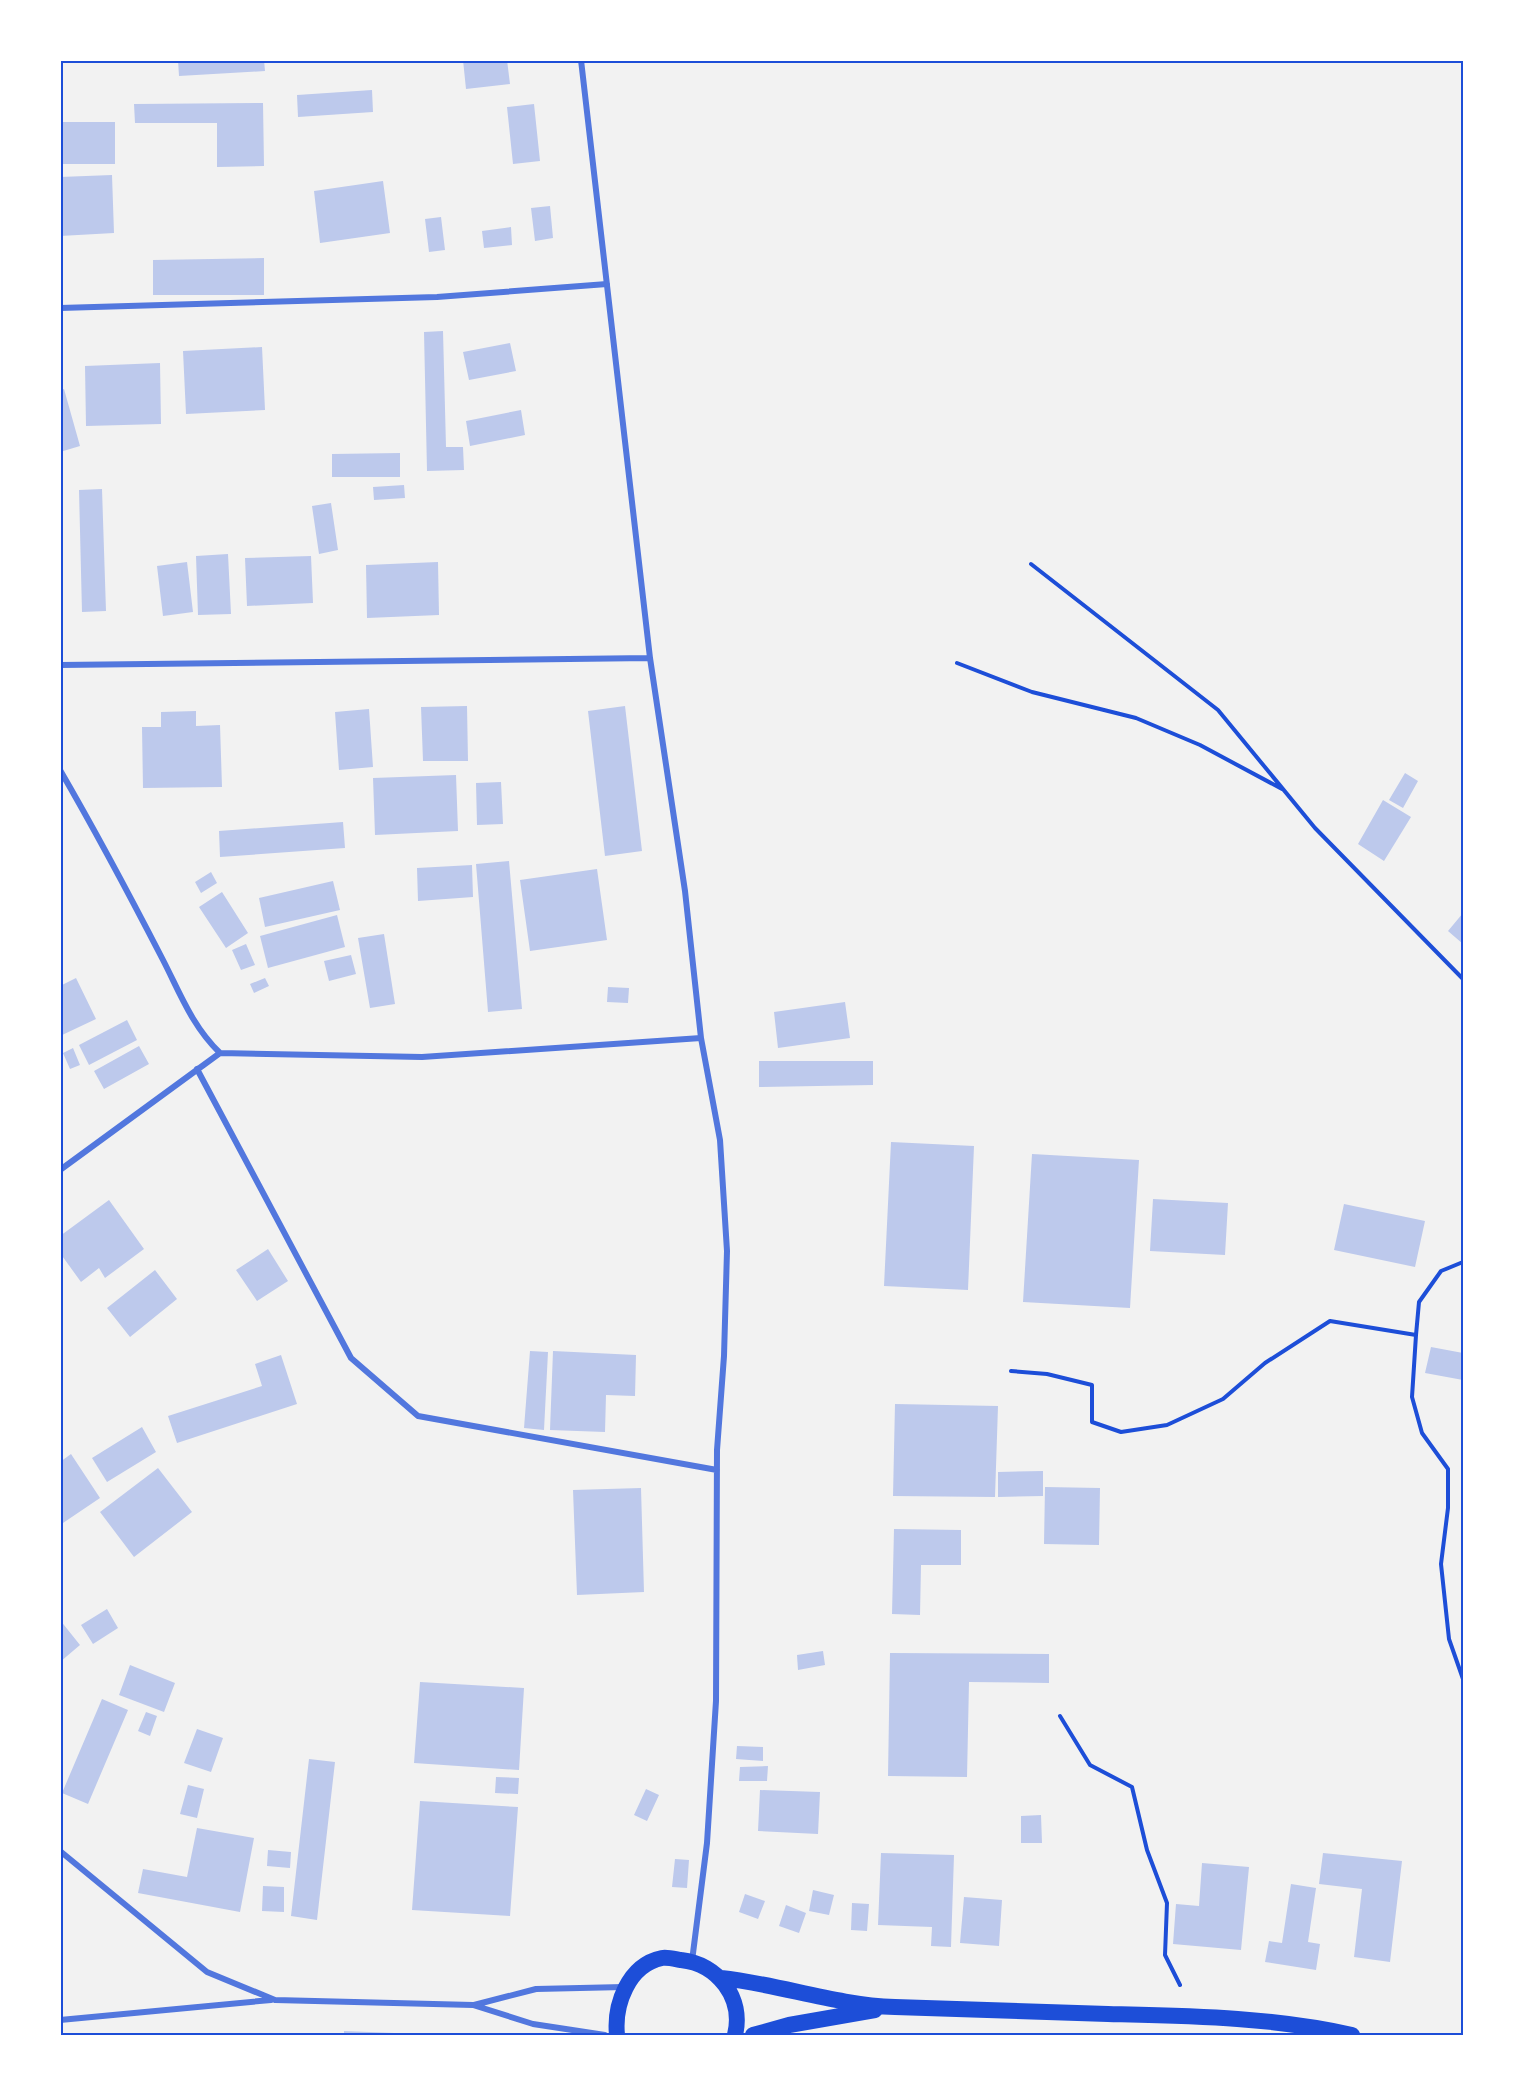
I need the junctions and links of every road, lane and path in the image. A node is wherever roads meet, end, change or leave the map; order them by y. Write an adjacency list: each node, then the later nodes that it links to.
1 (581, 60): 2 (street)
2 (607, 284): 3 (street); 5 (street)
3 (60, 308)
4 (1031, 564): 9 (path)
5 (650, 658): 7 (street); 11 (street)
6 (957, 663): 9 (path)
7 (60, 665)
8 (60, 770): 12 (street)
9 (1285, 791): 10 (path)
10 (1463, 979)
11 (701, 1038): 12 (street); 18 (street)
12 (220, 1053): 13 (street)
13 (197, 1069): 14 (street); 18 (street)
14 (60, 1170)
15 (1463, 1262): 16 (path)
16 (1416, 1335): 17 (path); 19 (path)
17 (1011, 1371)
18 (717, 1470): 22 (street)
19 (1463, 1679)
20 (1060, 1716): 28 (path)
21 (60, 1851): 25 (street)
22 (692, 1961): 23 (highway); 24 (highway)
23 (721, 1978): 27 (highway); 32 (highway)
24 (625, 1988): 26 (street); 31 (highway)
25 (275, 2000): 26 (street); 29 (street)
26 (473, 2005): 30 (street)
27 (892, 2007): 28 (highway); 33 (highway)
28 (1195, 2015): 34 (highway)
29 (60, 2020)
30 (605, 2035)
31 (617, 2035)
32 (735, 2035)
33 (753, 2035)
34 (1352, 2035)

